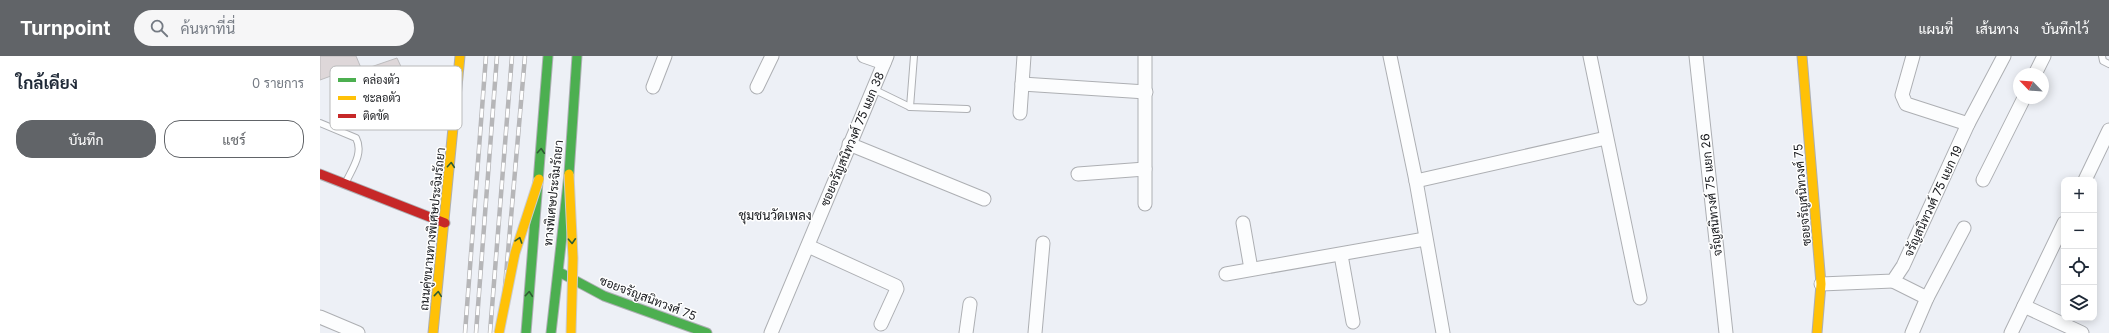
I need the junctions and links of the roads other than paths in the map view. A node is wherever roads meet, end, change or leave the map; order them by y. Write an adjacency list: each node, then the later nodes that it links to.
1 (460, 56): 21 (main road, ถนนคู่ขนานทางพิเศษประจิมรัถยา, one-way to 1)
2 (548, 56): 45 (main road, ทางพิเศษประจิมรัถยา, one-way to 2)
3 (577, 56): 42 (main road, ทางพิเศษประจิมรัถยา)
4 (582, 56): 60 (main road)
5 (664, 56): 24 (street)
6 (772, 56): 25 (street)
7 (864, 56): 19 (street)
8 (914, 56): 29 (lane)
9 (1024, 56): 23 (street)
10 (1145, 56): 27 (street)
11 (1390, 56): 47 (street)
12 (1590, 56): 38 (street)
13 (1696, 56): 83 (street, จรัญสนิทวงศ์ 75 แยก 26)
14 (1802, 56): 63 (main road, ซอยจรัญสนิทวงศ์ 75)
15 (1913, 56): 33 (street)
16 (2004, 56): 33 (street, จรัญสนิทวงศ์ 75 แยก 19)
17 (2044, 56): 22 (street)
18 (2102, 56): 20 (lane)
19 (886, 60): 26 (street, ซอยจรัญสนิทวงศ์ 75 แยก 38)
20 (2109, 64)
21 (459, 66)
22 (2038, 68)
23 (1022, 84): 27 (street); 31 (street)
24 (653, 87)
25 (757, 87)
26 (873, 89): 29 (lane); 39 (street, ซอยจรัญสนิทวงศ์ 75 แยก 38)
27 (1146, 92): 40 (street)
28 (2021, 104): 46 (street)
29 (910, 107): 30 (lane)
30 (967, 110)
31 (1020, 113)
32 (320, 123): 34 (lane)
33 (1968, 124): 62 (street, จรัญสนิทวงศ์ 75 แยก 19)
34 (330, 127)
35 (337, 130): 48 (lane)
36 (454, 130): 51 (main road, ถนนคู่ขนานทางพิเศษประจิมรัถยา, one-way to 36)
37 (2109, 130): 44 (street)
38 (1606, 138): 47 (street); 64 (street)
39 (849, 144): 49 (street); 57 (street, ซอยจรัญสนิทวงศ์ 75 แยก 38)
40 (1145, 169): 43 (street); 50 (street)
41 (320, 174): 48 (main road)
42 (569, 174): 75 (main road, ทางพิเศษประจิมรัถยา, bridge); 77 (main road, one-way to 77, bridge)
43 (1078, 174)
44 (2086, 177)
45 (539, 179): 73 (main road, one-way to 45, bridge); 74 (main road, ทางพิเศษประจิมรัถยา, one-way to 45, bridge)
46 (1983, 180)
47 (1416, 181): 55 (street)
48 (345, 184): 51 (main road)
49 (984, 199)
50 (1145, 204)
51 (446, 223): 72 (main road, ถนนคู่ขนานทางพิเศษประจิมรัถยา, one-way to 51)
52 (1243, 223): 59 (street)
53 (1964, 228): 65 (street)
54 (2061, 229): 67 (street)
55 (1425, 239): 58 (street); 82 (street)
56 (1043, 243): 81 (street)
57 (808, 246): 70 (street); 79 (street, ซอยจรัญสนิทวงศ์ 75 แยก 38)
58 (1342, 255): 59 (street); 69 (street)
59 (1251, 270): 61 (street)
60 (560, 273): 76 (main road); 78 (main road, ซอยจรัญสนิทวงศ์ 75)
61 (1226, 274)
62 (1893, 281): 63 (street); 65 (street)
63 (1821, 284): 84 (main road, ซอยจรัญสนิทวงศ์ 75)
64 (1640, 298)
65 (1927, 298): 85 (street)
66 (970, 304): 80 (street)
67 (2024, 306): 86 (street); 87 (street)
68 (320, 317): 71 (street)
69 (1353, 322)
70 (881, 324)
71 (358, 333)
72 (433, 333)
73 (499, 333)
74 (526, 333)
75 (552, 333)
76 (556, 333)
77 (571, 333)
78 (707, 333)
79 (771, 333)
80 (966, 333)
81 (1035, 333)
82 (1443, 333)
83 (1726, 333)
84 (1817, 333)
85 (1912, 333)
86 (2012, 333)
87 (2082, 333)

